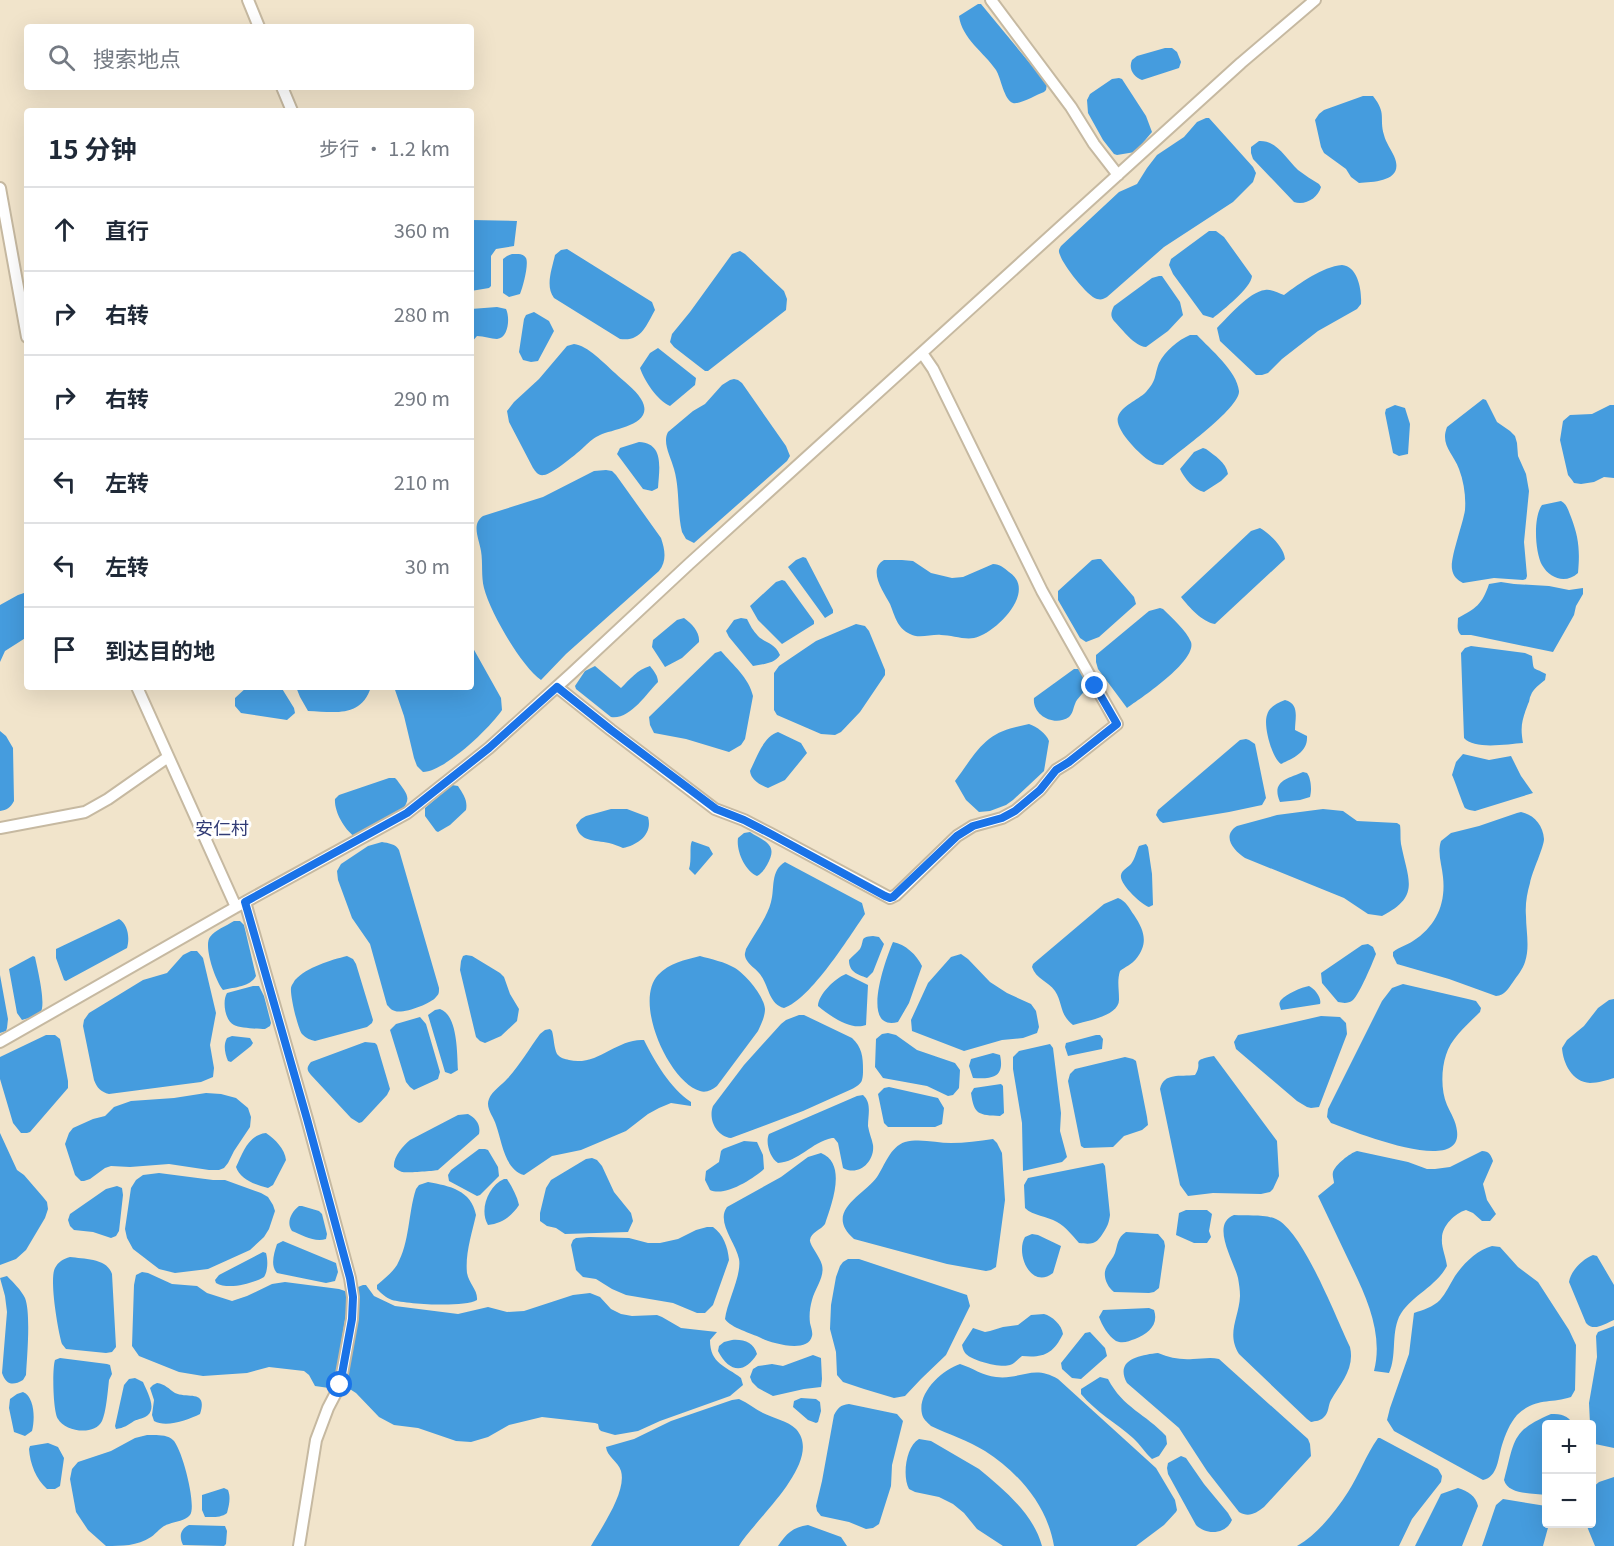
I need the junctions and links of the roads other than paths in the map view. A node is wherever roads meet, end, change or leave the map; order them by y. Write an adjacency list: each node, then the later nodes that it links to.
1 (248, 0): 4 (street)
2 (991, 0): 7 (street)
3 (1315, 0): 7 (street)
4 (258, 24)
5 (283, 90): 6 (street)
6 (291, 108)
7 (1118, 175): 10 (street)
8 (0, 188): 9 (street)
9 (24, 320)
10 (922, 353): 11 (street); 11 (street)
11 (557, 687): 15 (street)
12 (138, 690): 13 (street)
13 (168, 757): 14 (street); 15 (street)
14 (0, 828)
15 (241, 905): 16 (street); 17 (street)
16 (0, 1042)
17 (299, 1546)

